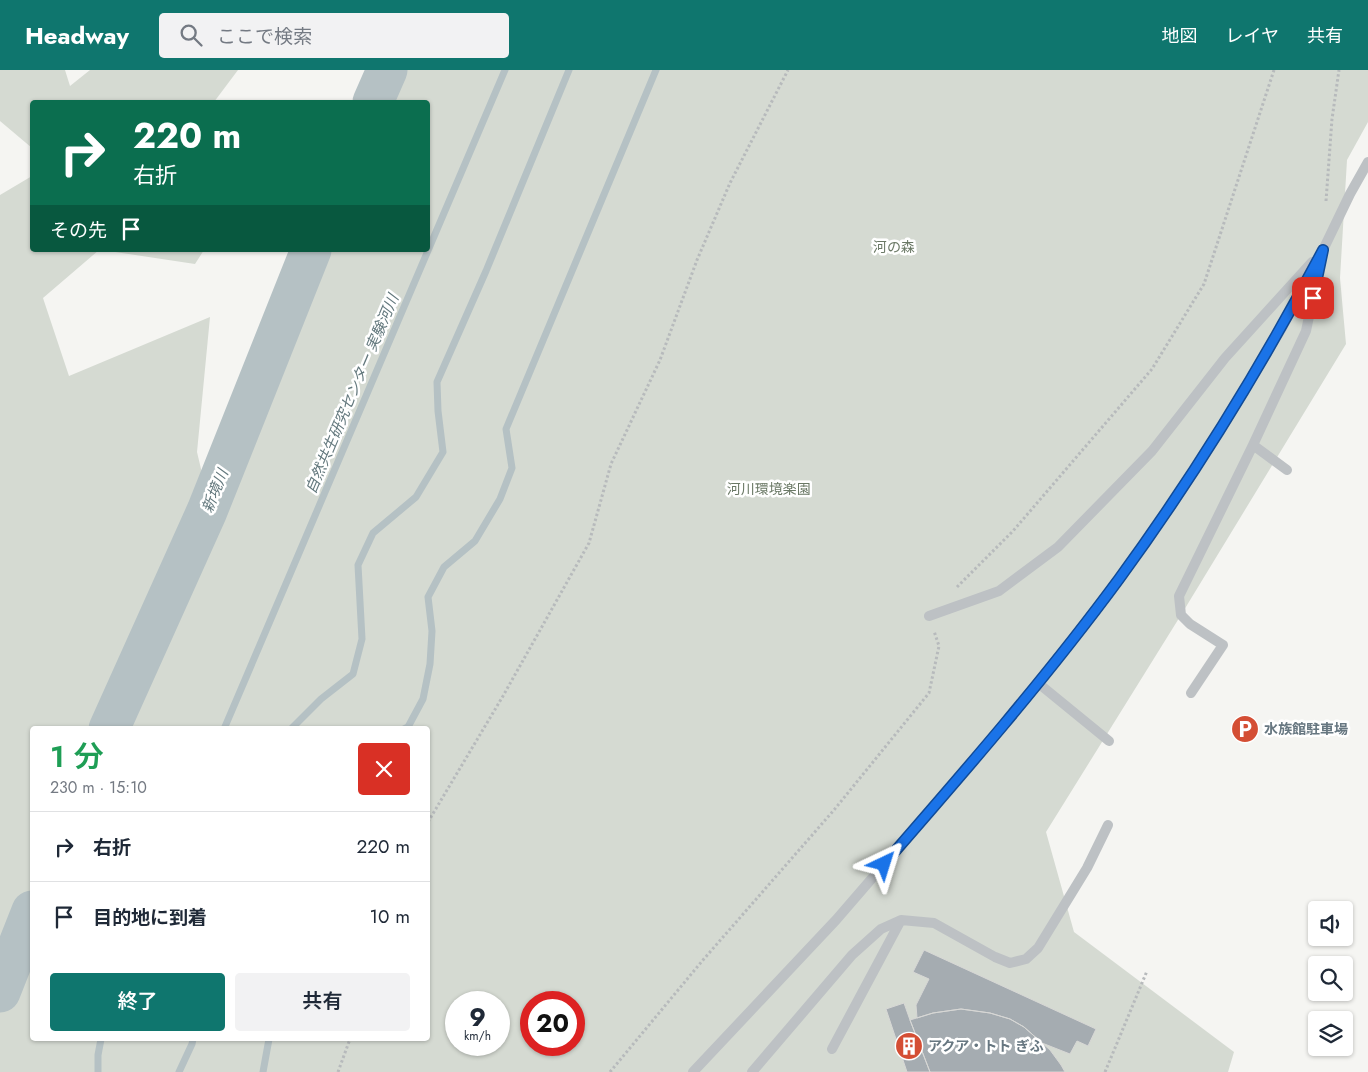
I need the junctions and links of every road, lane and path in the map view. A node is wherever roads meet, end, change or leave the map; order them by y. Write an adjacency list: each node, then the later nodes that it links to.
1 (788, 70): 14 (path)
2 (1274, 70): 9 (path)
3 (1339, 70): 5 (path)
4 (1368, 162): 6 (lane)
5 (1326, 203)
6 (1323, 250): 7 (lane); 10 (lane); 11 (lane)
7 (1253, 445): 8 (lane); 12 (lane)
8 (1287, 470)
9 (957, 588)
10 (929, 616): 21 (path)
11 (1038, 683): 13 (lane); 22 (lane)
12 (1191, 693)
13 (1109, 741)
14 (430, 819)
15 (1108, 825): 16 (lane)
16 (901, 920): 19 (lane); 23 (lane)
17 (1147, 971): 24 (path)
18 (349, 1041): 20 (path)
19 (832, 1049)
20 (338, 1072)
21 (610, 1072)
22 (693, 1072)
23 (752, 1072)
24 (1104, 1072)

